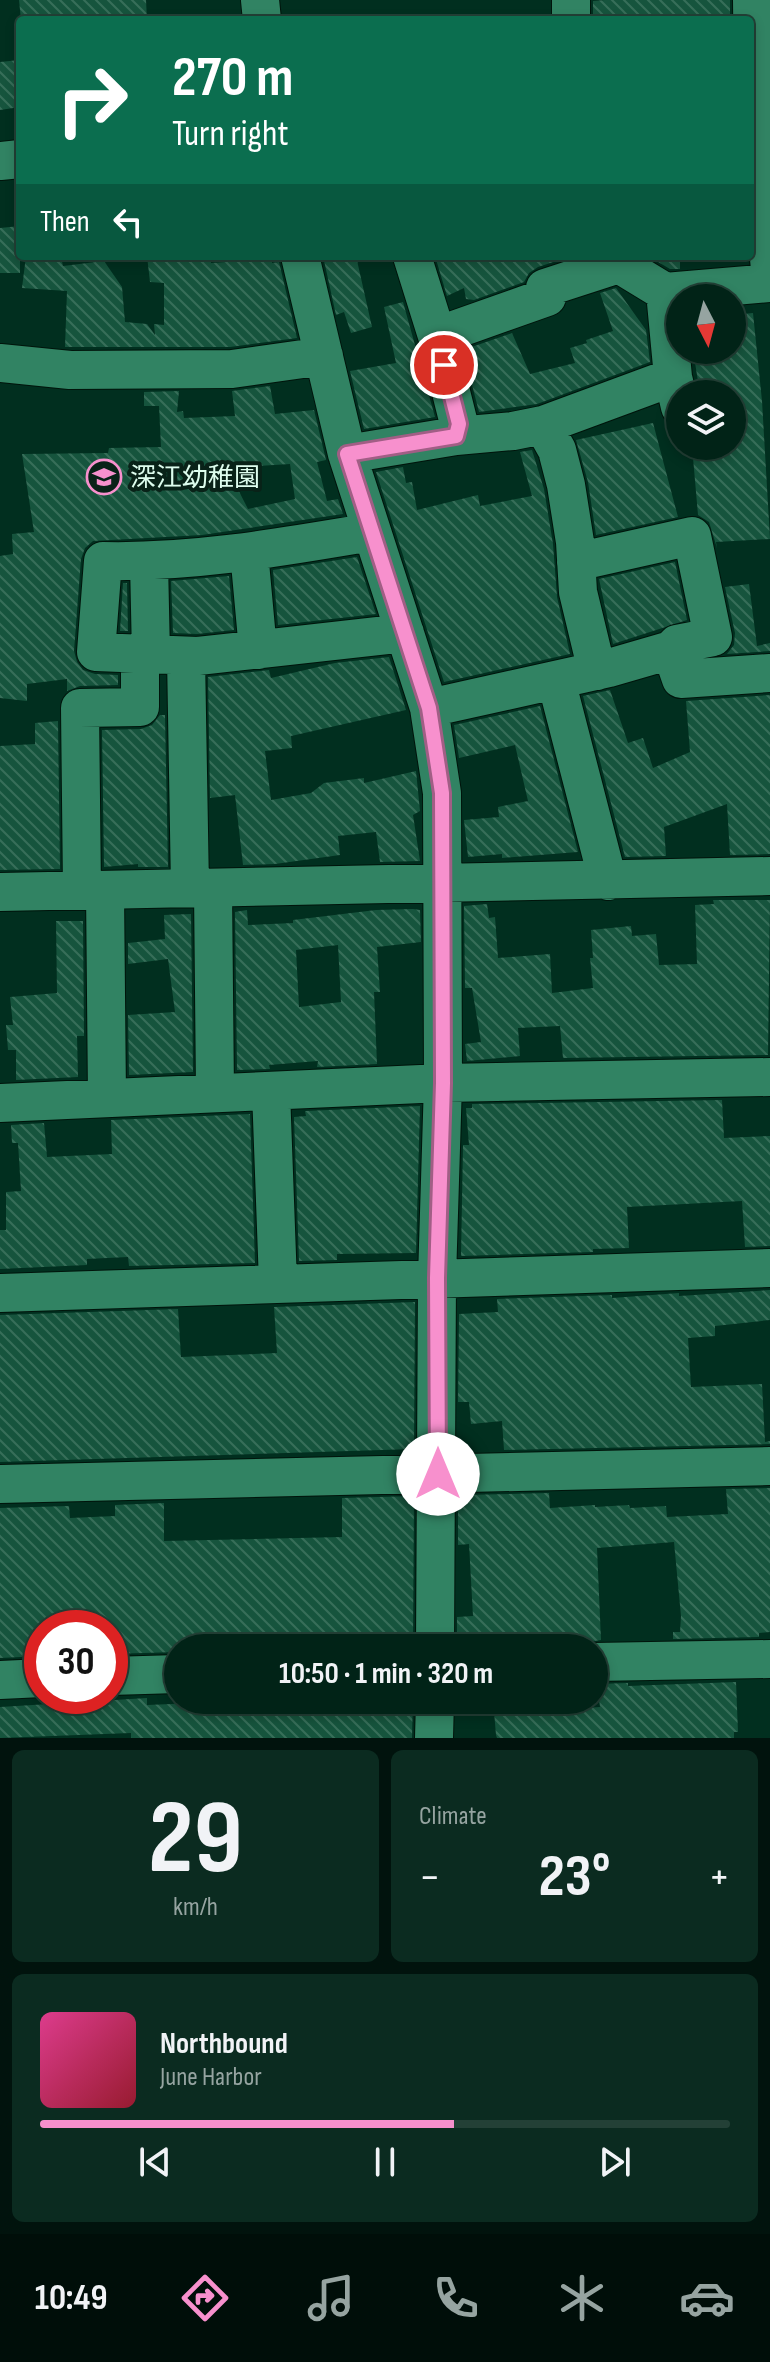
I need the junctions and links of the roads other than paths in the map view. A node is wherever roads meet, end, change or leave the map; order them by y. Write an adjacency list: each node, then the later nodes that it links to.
1 (754, 30): 2 (street)
2 (758, 90): 6 (street)
3 (301, 260): 10 (street)
4 (413, 260): 9 (street)
5 (618, 260): 8 (street); 9 (street)
6 (770, 269)
7 (770, 283): 8 (street)
8 (665, 292): 12 (street)
9 (437, 336): 15 (street)
10 (324, 356): 11 (street); 16 (street)
11 (0, 363)
12 (675, 380)
13 (666, 394): 14 (street)
14 (543, 425): 15 (street); 20 (street)
15 (456, 436): 16 (street)
16 (347, 454): 17 (street)
17 (372, 532): 18 (street); 21 (street)
18 (249, 552): 19 (street); 22 (street)
19 (149, 562): 24 (street); 24 (street)
20 (576, 562): 23 (street); 25 (street)
21 (405, 633): 22 (street); 28 (street)
22 (258, 650): 24 (street)
23 (671, 650): 25 (street); 26 (street)
24 (159, 655): 32 (street); 33 (street)
25 (597, 671): 27 (street)
26 (770, 673)
27 (556, 680): 28 (street); 30 (street)
28 (429, 708): 31 (street)
29 (770, 876): 30 (street)
30 (608, 881): 31 (street)
31 (444, 882): 32 (street); 36 (street)
32 (202, 888): 33 (street); 38 (street)
33 (94, 890): 34 (street); 39 (street)
34 (0, 892)
35 (770, 1077): 36 (street)
36 (443, 1083): 37 (street); 42 (street)
37 (271, 1091): 38 (street); 43 (street)
38 (215, 1093): 39 (street)
39 (107, 1098): 40 (street)
40 (0, 1103)
41 (770, 1268): 42 (street)
42 (437, 1278): 43 (street); 46 (street)
43 (278, 1283): 44 (street)
44 (0, 1293)
45 (770, 1466): 46 (street)
46 (438, 1474): 47 (street); 48 (street)
47 (0, 1484)
48 (435, 1634)
49 (770, 1659): 50 (street)
50 (608, 1662)
51 (164, 1674): 52 (street)
52 (128, 1675)
53 (24, 1679): 54 (street)
54 (0, 1680)
55 (435, 1714): 56 (street)
56 (434, 1738)

